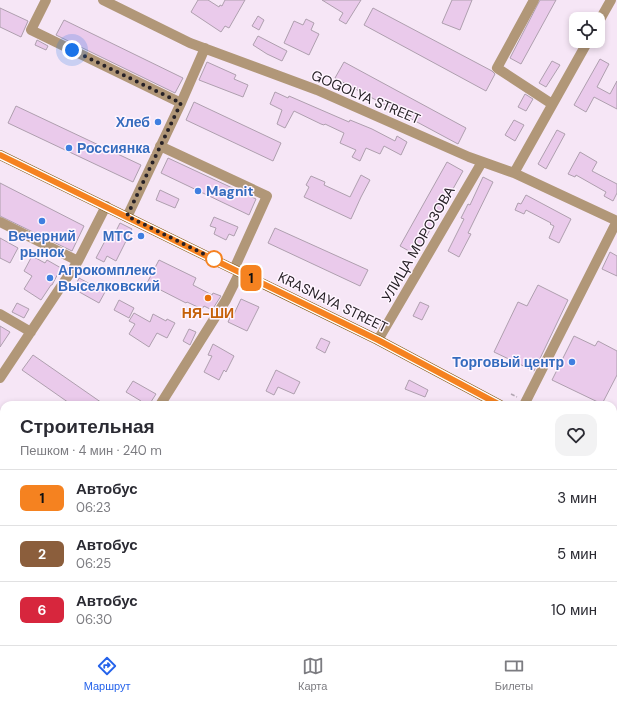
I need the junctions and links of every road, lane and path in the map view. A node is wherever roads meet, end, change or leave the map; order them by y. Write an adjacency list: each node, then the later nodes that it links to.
1 (46, 0): 8 (street)
2 (103, 0): 6 (street, GOGOLYA STREET)
3 (534, 0): 9 (street)
4 (611, 0): 5 (street)
5 (604, 12)
6 (205, 48): 8 (street); 12 (street, GOGOLYA STREET)
7 (584, 48): 9 (street)
8 (181, 103): 10 (street)
9 (552, 104): 13 (street)
10 (160, 146): 15 (street); 19 (street)
11 (0, 155): 14 (main road, KRASNAYA STREET)
12 (482, 162): 13 (street, GOGOLYA STREET); 22 (street, УЛИЦА МОРОЗОВА)
13 (514, 173): 16 (street, GOGOLYA STREET)
14 (106, 206): 15 (main road, KRASNAYA STREET); 18 (street)
15 (127, 216): 19 (main road, KRASNAYA STREET)
16 (617, 221): 26 (street)
17 (0, 222): 18 (street)
18 (78, 261): 21 (street)
19 (237, 271): 22 (main road, KRASNAYA STREET); 24 (street)
20 (0, 314): 21 (street)
21 (30, 332): 23 (street)
22 (378, 340): 25 (main road, KRASNAYA STREET)
23 (0, 378)
24 (163, 401)
25 (492, 401)
26 (526, 401)

